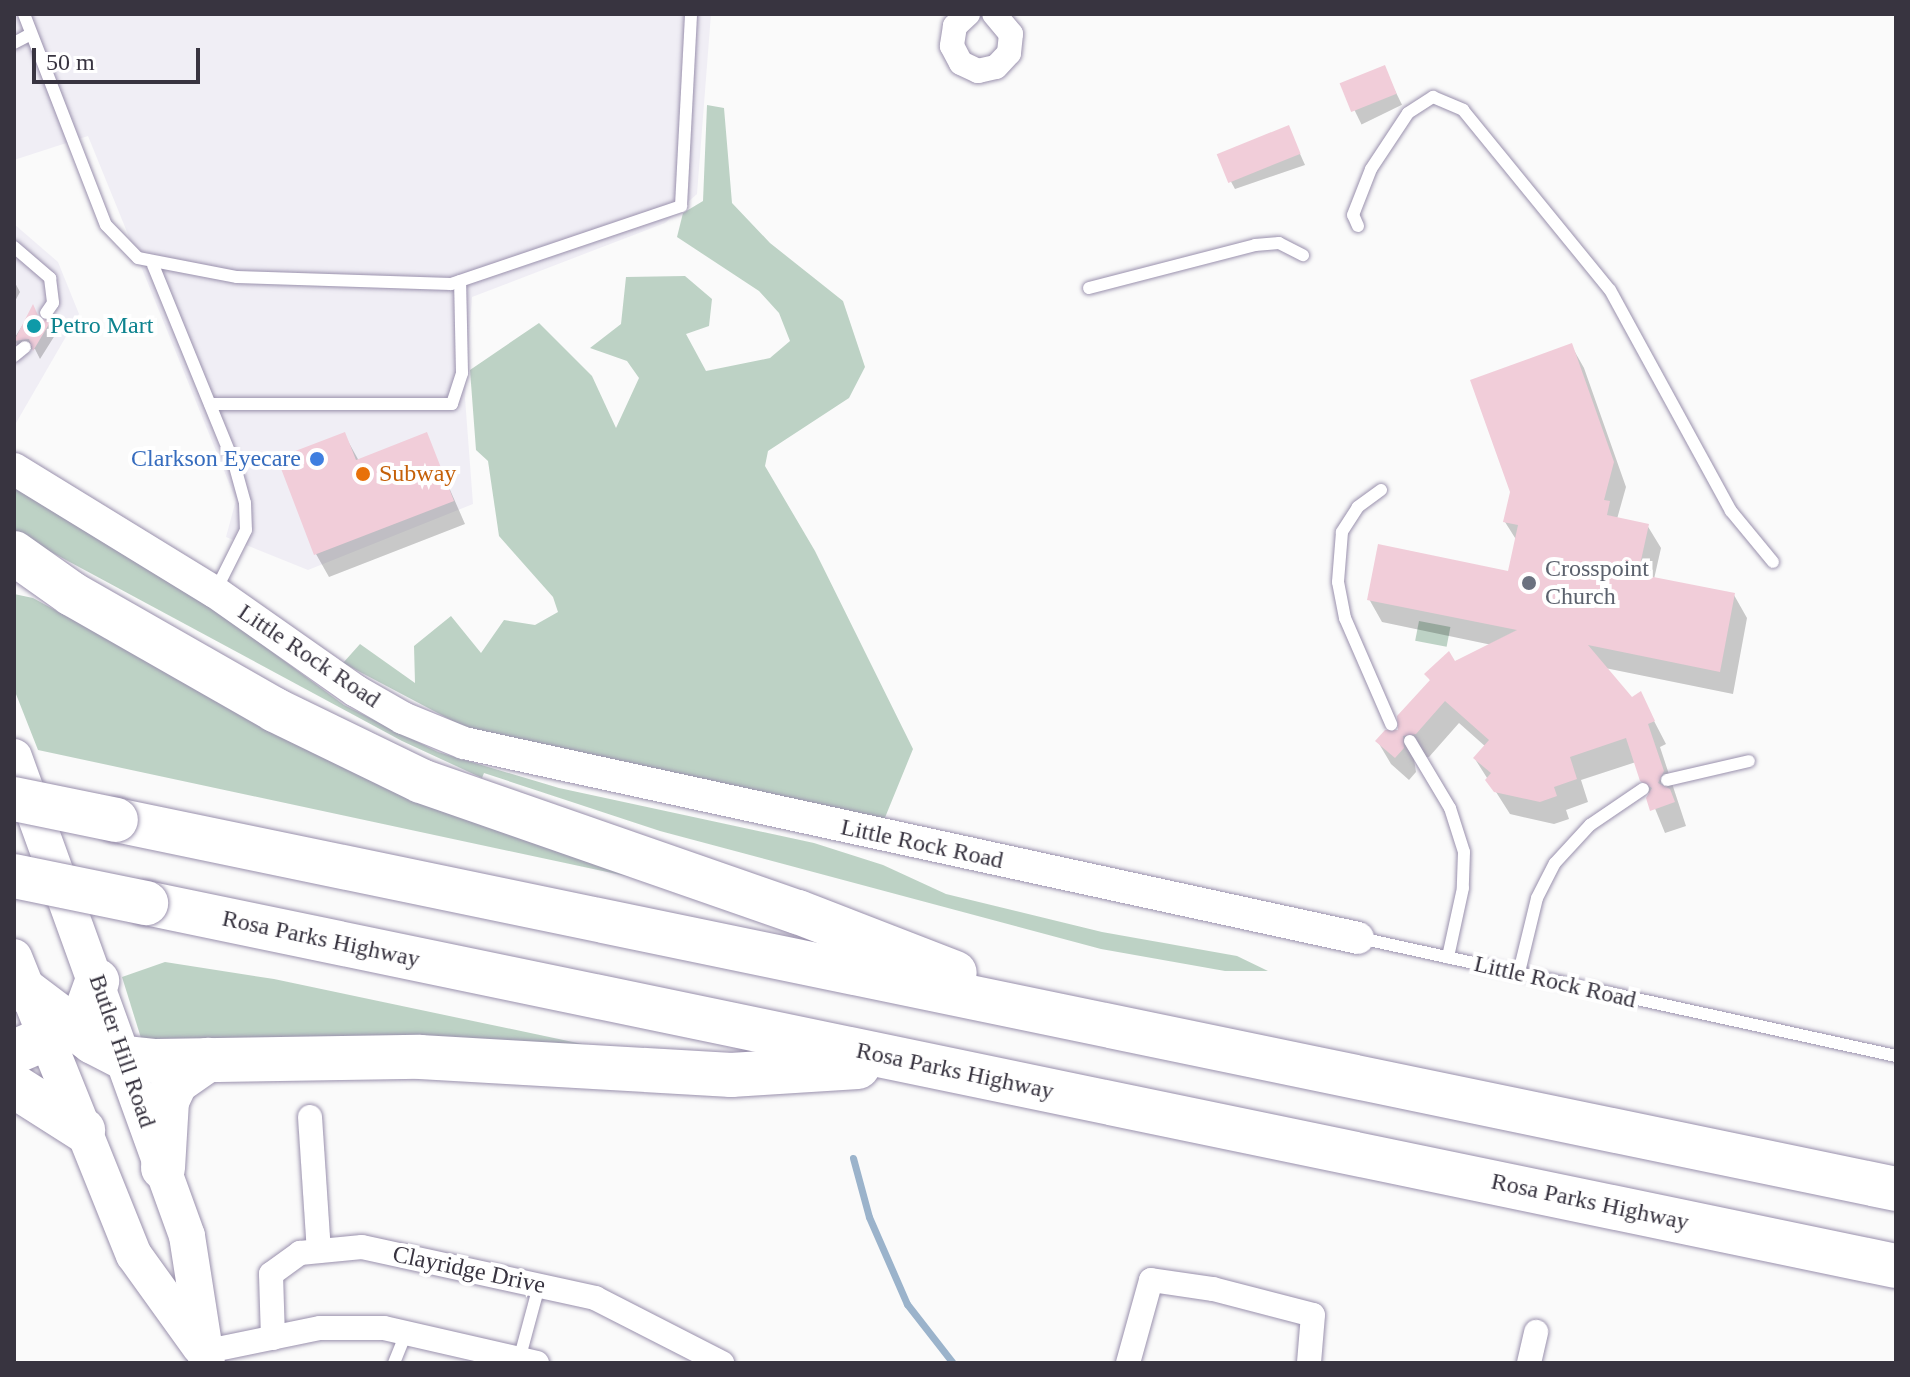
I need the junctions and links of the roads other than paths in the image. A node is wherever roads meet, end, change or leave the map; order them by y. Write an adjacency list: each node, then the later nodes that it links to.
1 (24, 14): 5 (lane)
2 (691, 14): 11 (lane)
3 (968, 14): 4 (street)
4 (1008, 18)
5 (31, 34): 6 (lane); 10 (lane)
6 (14, 43)
7 (1358, 226): 20 (lane)
8 (14, 247): 13 (lane)
9 (1303, 255): 12 (lane)
10 (153, 265): 11 (lane); 16 (lane)
11 (460, 281): 16 (lane)
12 (1089, 288)
13 (46, 313)
14 (25, 347): 15 (lane)
15 (14, 356)
16 (210, 404): 22 (lane)
17 (14, 469): 22 (street, Little Rock Road)
18 (1381, 490): 24 (lane)
19 (14, 553): 23 (highway)
20 (1773, 562)
21 (14, 572): 23 (highway)
22 (215, 592): 32 (street, Little Rock Road)
23 (72, 594): 37 (highway)
24 (1391, 724)
25 (1410, 741): 33 (lane)
26 (14, 757): 36 (main road, Butler Hill Road)
27 (1749, 761): 28 (lane)
28 (1667, 780)
29 (1643, 789): 34 (lane)
30 (14, 799): 37 (highway, bridge)
31 (14, 876): 42 (highway, Rosa Parks Highway, bridge)
32 (1358, 938): 33 (lane, Little Rock Road)
33 (1448, 957): 34 (lane, Little Rock Road)
34 (1519, 972): 39 (lane, Little Rock Road)
35 (20, 974): 38 (highway)
36 (97, 981): 38 (highway); 40 (main road, Butler Hill Road)
37 (1073, 1018): 47 (highway)
38 (44, 1040): 40 (highway); 45 (main road)
39 (1896, 1056)
40 (125, 1058): 41 (highway); 46 (main road, Butler Hill Road)
41 (208, 1060): 42 (highway); 46 (highway)
42 (916, 1063): 49 (highway, Rosa Parks Highway)
43 (14, 1086): 45 (highway)
44 (310, 1117): 48 (street)
45 (83, 1130): 54 (main road)
46 (163, 1168): 54 (main road, Butler Hill Road)
47 (1896, 1189)
48 (319, 1251): 50 (street, Clayridge Drive); 53 (street, Clayridge Drive)
49 (1896, 1266)
50 (539, 1286): 55 (lane); 57 (street, Clayridge Drive)
51 (1536, 1332): 60 (street)
52 (406, 1333): 53 (street); 55 (street); 56 (lane)
53 (273, 1338): 54 (street)
54 (205, 1358)
55 (525, 1361)
56 (394, 1363)
57 (722, 1363)
58 (1128, 1363): 59 (street)
59 (1309, 1363)
60 (1529, 1363)

